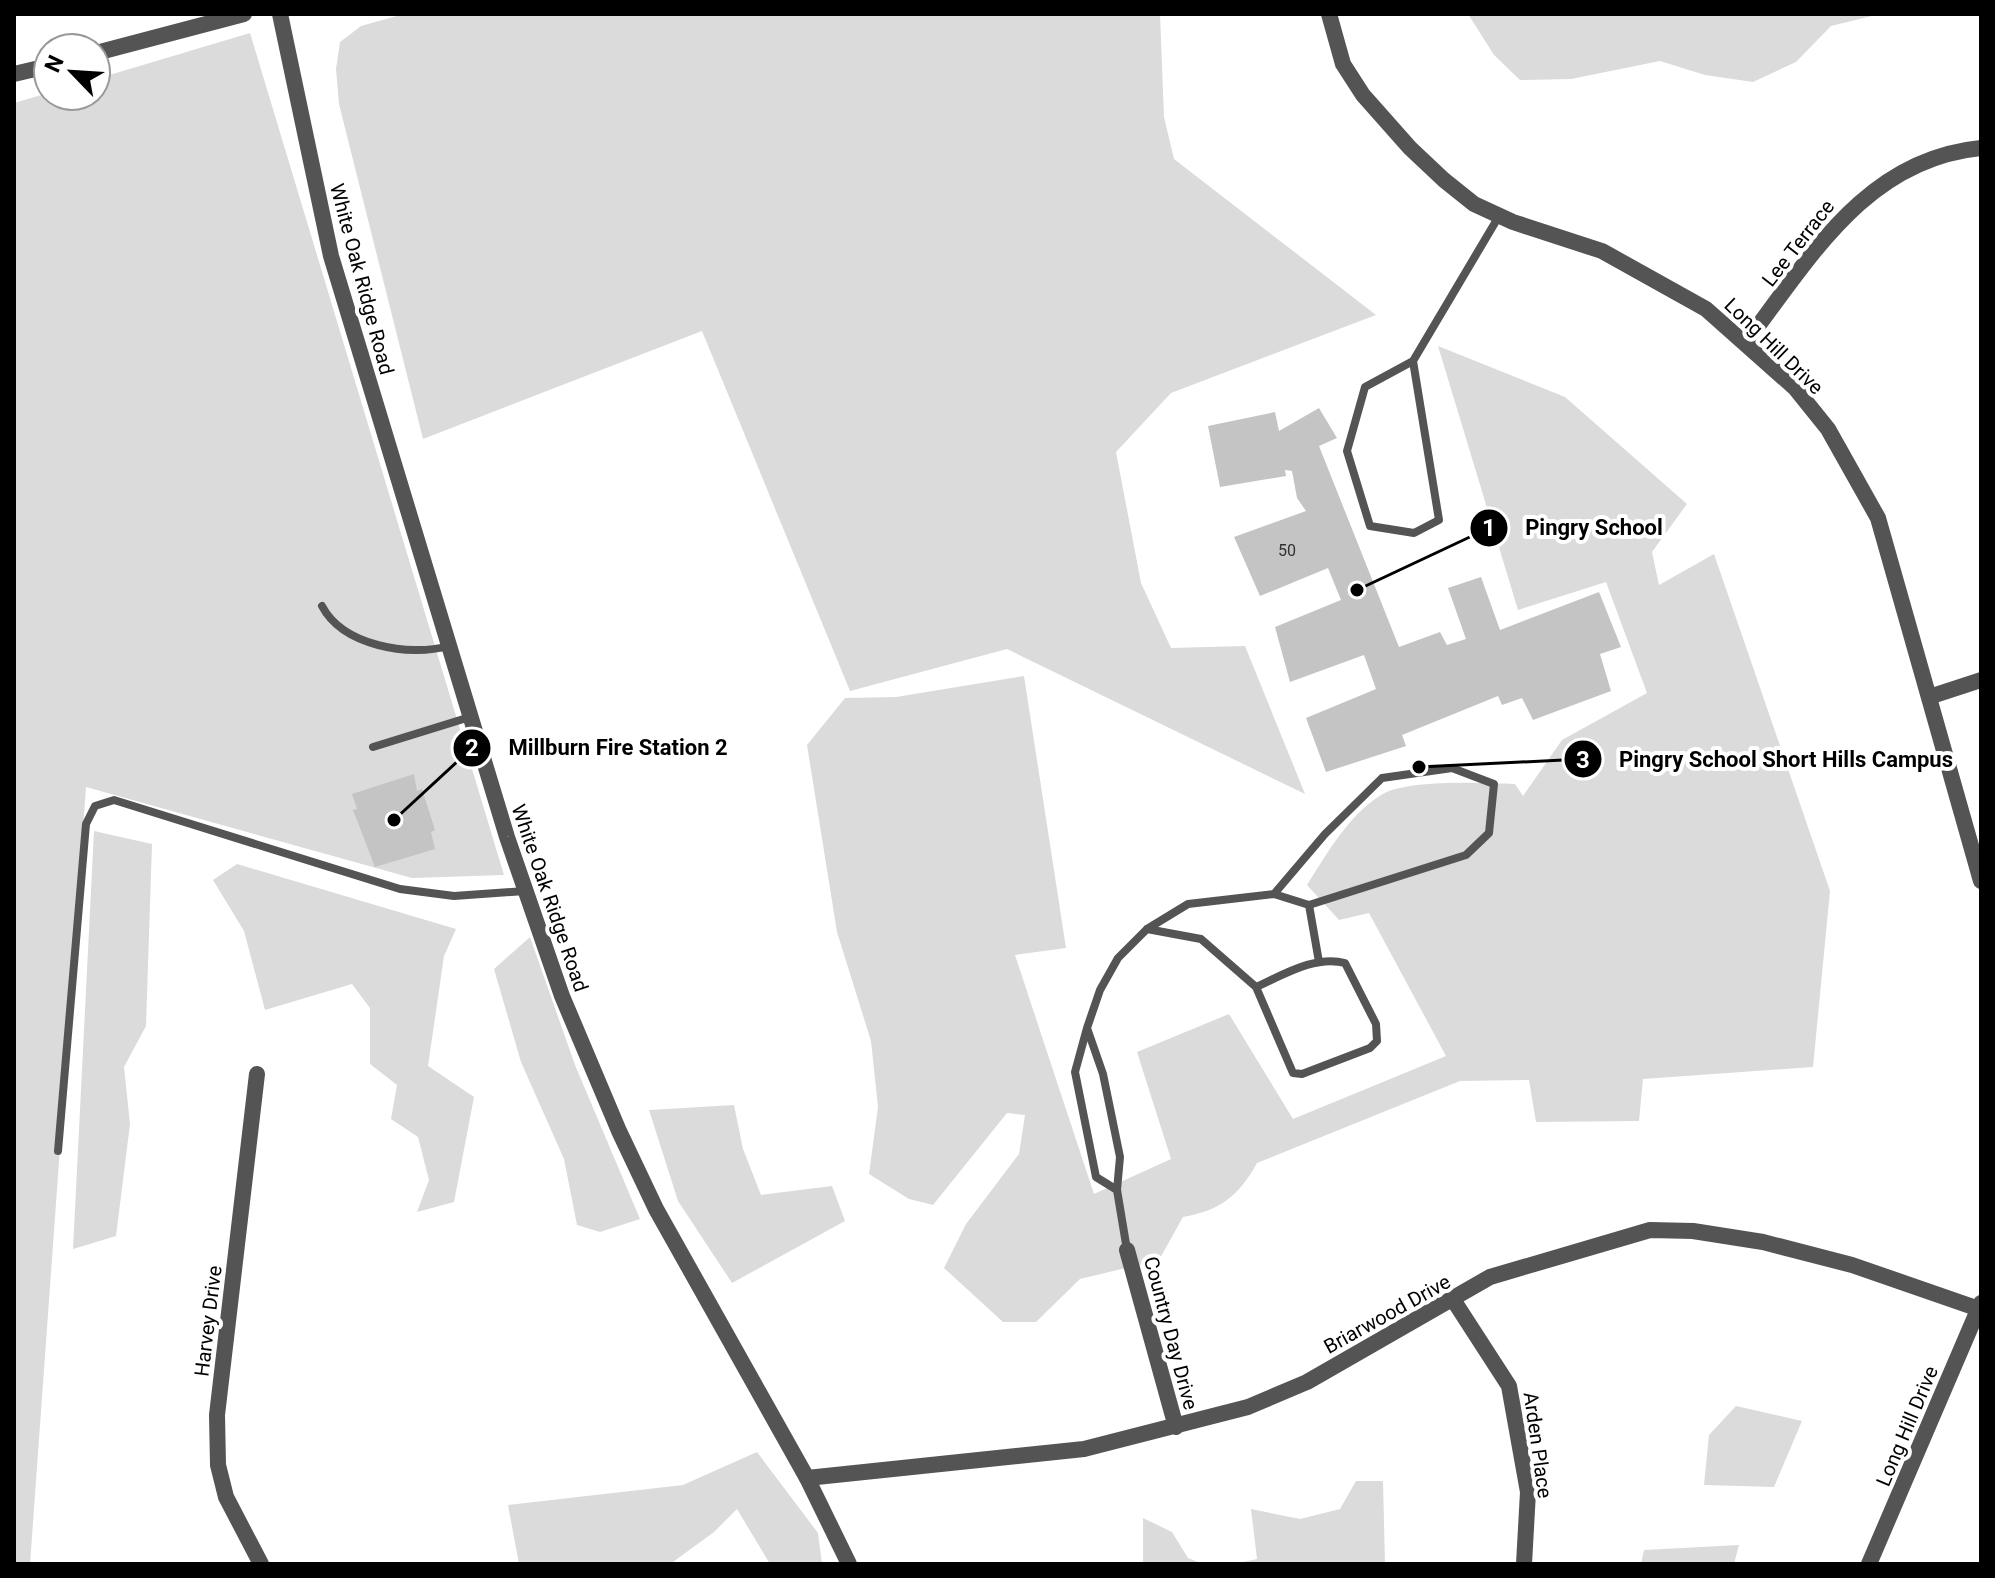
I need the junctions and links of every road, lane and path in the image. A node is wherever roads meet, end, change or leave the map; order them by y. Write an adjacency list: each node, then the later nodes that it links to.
1 (244, 14): 4 (street)
2 (280, 14): 10 (street, White Oak Ridge Road)
3 (1329, 14): 6 (street, Long Hill Drive)
4 (112, 49)
5 (1981, 148): 7 (street, Lee Terrace)
6 (1499, 215): 7 (street, Long Hill Drive); 8 (lane)
7 (1746, 342): 12 (street, Long Hill Drive)
8 (1413, 361): 8 (lane)
9 (322, 606): 10 (lane)
10 (449, 646): 13 (street, White Oak Ridge Road)
11 (1981, 680): 12 (street)
12 (1929, 697): 15 (street, Long Hill Drive)
13 (470, 717): 14 (lane); 16 (street, White Oak Ridge Road)
14 (373, 747)
15 (1981, 881)
16 (525, 891): 24 (lane); 30 (street, White Oak Ridge Road)
17 (1274, 894): 18 (lane); 18 (lane); 19 (lane)
18 (1309, 905): 20 (lane)
19 (1147, 929): 21 (lane); 22 (lane)
20 (1319, 962): 21 (lane); 21 (lane)
21 (1256, 987)
22 (1087, 1028): 25 (lane); 25 (lane)
23 (257, 1074): 31 (street, Harvey Drive)
24 (58, 1151)
25 (1117, 1190): 26 (lane)
26 (1127, 1250): 29 (street, Country Day Drive)
27 (1454, 1301): 28 (street, Briarwood Drive); 29 (street, Briarwood Drive); 33 (street, Arden Place)
28 (1980, 1306): 34 (street, Long Hill Drive)
29 (1176, 1427): 30 (street, Briarwood Drive)
30 (807, 1478): 32 (street, White Oak Ridge Road)
31 (261, 1564)
32 (849, 1564)
33 (1524, 1564)
34 (1869, 1564)

